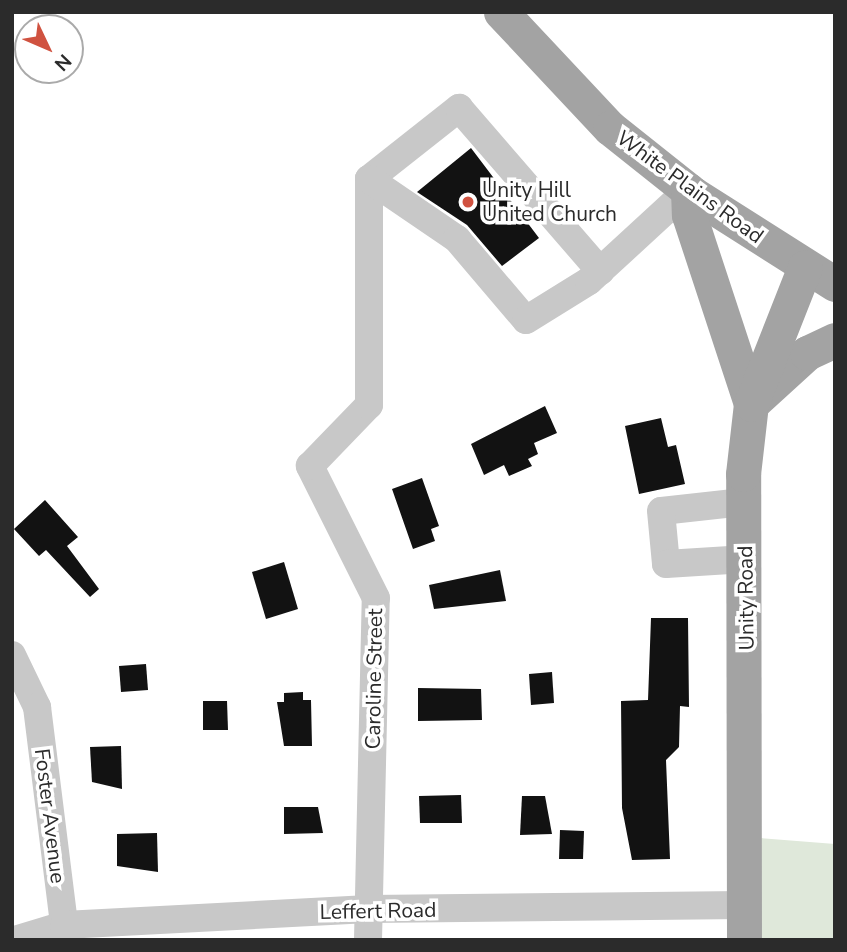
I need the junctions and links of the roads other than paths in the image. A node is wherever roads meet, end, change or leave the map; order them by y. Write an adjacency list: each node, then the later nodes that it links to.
1 (501, 12): 3 (main road, White Plains Road)
2 (369, 179): 4 (street); 4 (street); 12 (street, Caroline Street)
3 (688, 190): 4 (street); 5 (main road, White Plains Road); 7 (main road)
4 (600, 271)
5 (820, 276): 7 (main road, Unity Road)
6 (835, 340): 7 (main road)
7 (751, 404): 8 (main road, Unity Road)
8 (743, 502): 9 (main road, Unity Road); 9 (street)
9 (746, 559): 11 (main road, Unity Road)
10 (12, 655): 13 (street, Foster Avenue)
11 (743, 905): 12 (street, Leffert Road); 16 (main road, Unity Road)
12 (369, 909): 13 (street, Leffert Road); 15 (street)
13 (64, 925): 14 (street, Leffert Road)
14 (15, 940)
15 (368, 940)
16 (744, 940)

